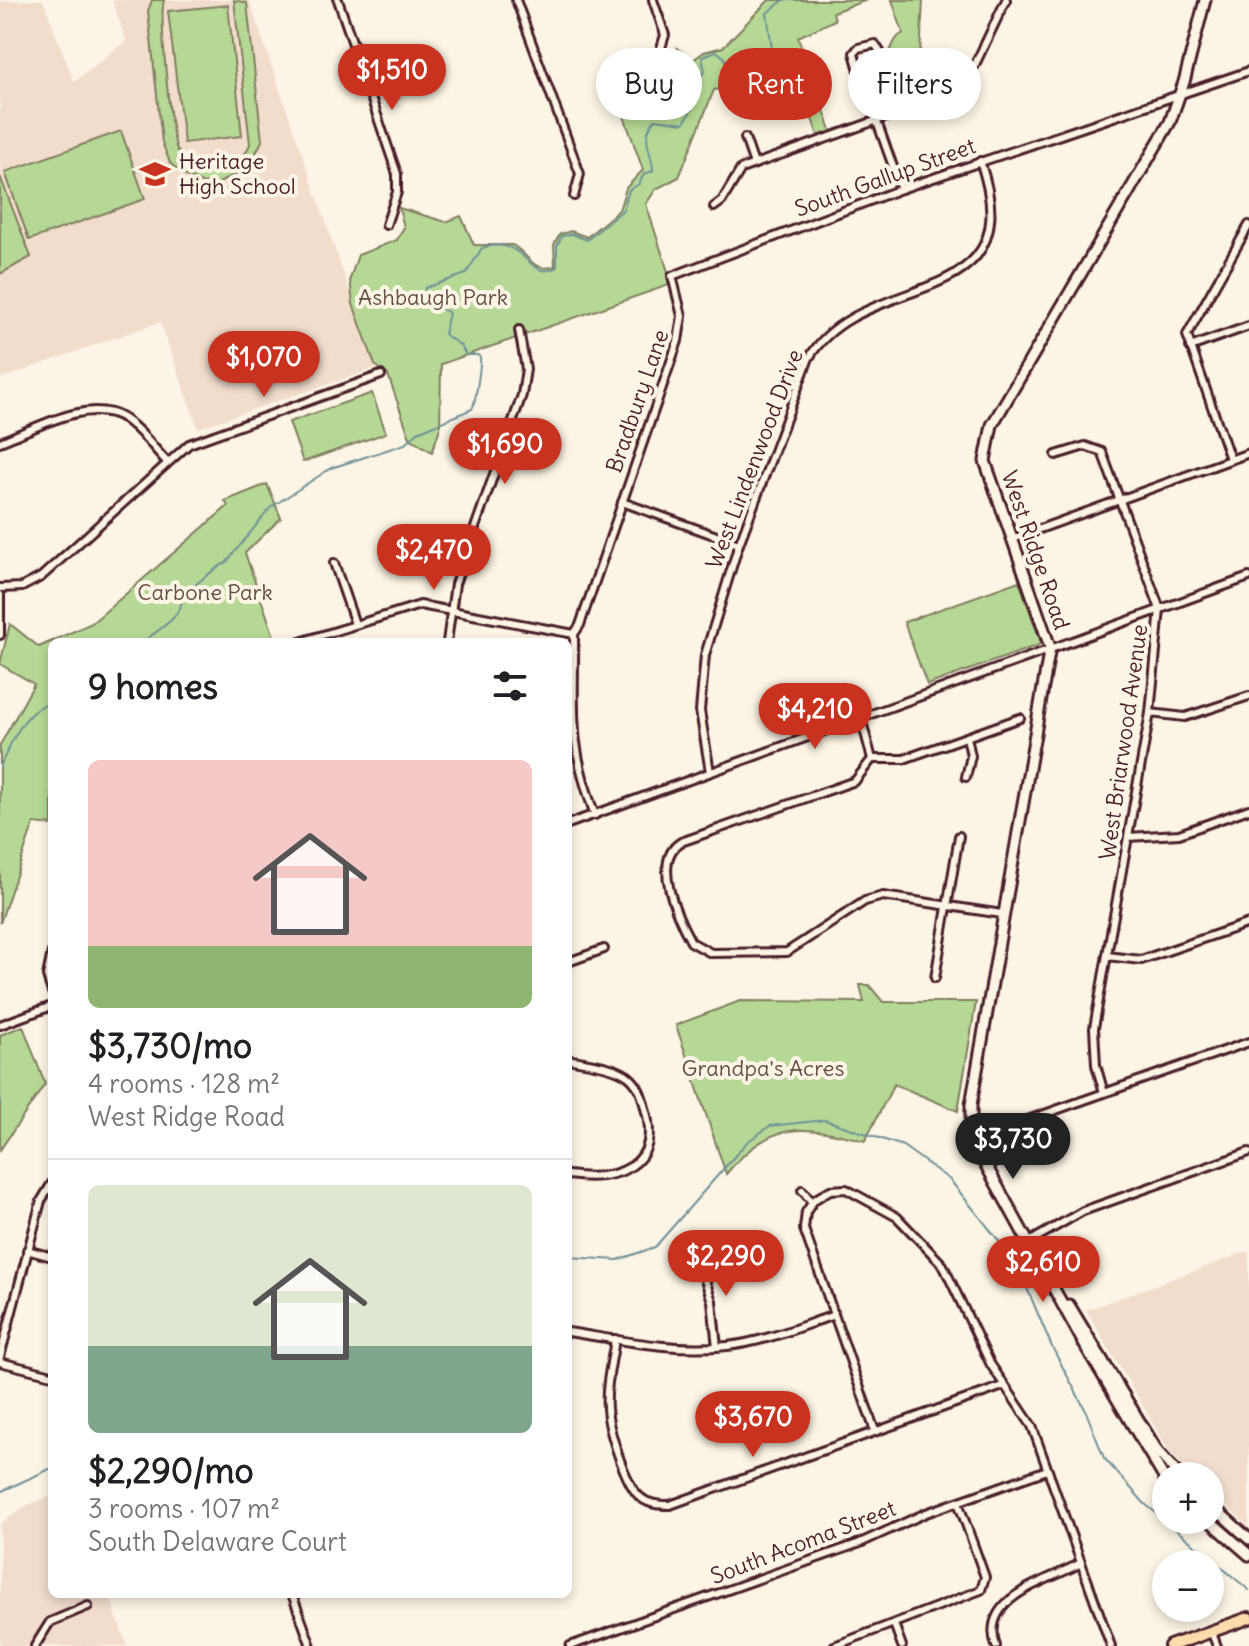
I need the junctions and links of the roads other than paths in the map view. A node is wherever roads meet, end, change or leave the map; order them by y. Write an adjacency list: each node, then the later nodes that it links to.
1 (338, 0): 17 (street)
2 (516, 0): 15 (street)
3 (653, 0): 6 (street)
4 (1006, 0): 10 (street)
5 (1204, 0): 9 (street, West Ridge Road)
6 (661, 48)
7 (1249, 71): 9 (street, South Gallup Street)
8 (860, 74): 8 (street)
9 (1181, 94): 12 (street, South Gallup Street); 31 (street, West Ridge Road)
10 (877, 122): 13 (street); 14 (street)
11 (745, 138): 13 (street)
12 (980, 161): 14 (street, South Gallup Street); 32 (street, West Lindenwood Drive)
13 (754, 164): 16 (street)
14 (901, 189): 19 (street, South Gallup Street)
15 (574, 196)
16 (714, 207)
17 (386, 225)
18 (1249, 225): 22 (street)
19 (672, 276): 30 (street, Bradbury Lane)
20 (1249, 326): 22 (street)
21 (519, 330): 38 (street)
22 (1190, 347): 27 (street)
23 (381, 375): 28 (street)
24 (0, 442): 28 (street)
25 (1249, 453): 27 (street)
26 (1056, 455): 29 (street, West Briarwood Avenue)
27 (1230, 459): 29 (street)
28 (167, 462): 35 (street)
29 (1120, 498): 31 (street); 37 (street, West Briarwood Avenue)
30 (622, 502): 32 (street); 40 (street, Bradbury Lane)
31 (1012, 539): 44 (street, West Ridge Road)
32 (739, 544): 51 (street, West Lindenwood Drive)
33 (334, 563): 39 (street)
34 (1249, 577): 37 (street)
35 (0, 588)
36 (0, 595): 41 (street)
37 (1160, 609): 44 (street); 46 (street, West Briarwood Avenue)
38 (448, 612): 39 (street); 40 (street); 43 (street)
39 (355, 624): 42 (street)
40 (574, 634): 54 (street, Bradbury Lane)
41 (0, 635)
42 (312, 638)
43 (447, 638)
44 (1050, 647): 47 (street); 59 (street, West Ridge Road)
45 (1249, 696): 46 (street)
46 (1150, 713): 57 (street, West Briarwood Avenue)
47 (861, 718): 50 (street); 51 (street)
48 (1020, 718): 49 (street)
49 (967, 737): 50 (street); 52 (street)
50 (872, 759): 58 (street)
51 (710, 772): 54 (street)
52 (966, 777)
53 (1249, 809): 57 (street)
54 (595, 815): 55 (street)
55 (572, 823)
56 (959, 836): 58 (street)
57 (1128, 837): 62 (street, West Briarwood Avenue)
58 (948, 907): 59 (street); 64 (street)
59 (1002, 914): 70 (street, West Ridge Road)
60 (1249, 923): 62 (street)
61 (604, 949): 63 (street)
62 (1107, 956): 69 (street, West Briarwood Avenue)
63 (572, 961)
64 (935, 978)
65 (48, 1007): 66 (street)
66 (0, 1025)
67 (1249, 1042): 69 (street)
68 (572, 1060): 72 (street)
69 (1104, 1093): 70 (street)
70 (971, 1130): 76 (street, West Ridge Road)
71 (1249, 1152): 76 (street)
72 (572, 1176)
73 (48, 1190): 77 (street)
74 (802, 1190): 75 (street)
75 (812, 1202): 80 (street); 86 (street)
76 (1029, 1242): 88 (street, West Ridge Road); 89 (street, West Ridge Road)
77 (27, 1250): 78 (street); 84 (street)
78 (48, 1256)
79 (697, 1256): 83 (street)
80 (834, 1315): 83 (street); 87 (street)
81 (572, 1333): 82 (street)
82 (615, 1339): 83 (street); 87 (street)
83 (717, 1347)
84 (0, 1360): 85 (street)
85 (48, 1374)
86 (1003, 1386): 87 (street); 90 (street)
87 (875, 1431)
88 (1154, 1462)
89 (1167, 1462)
90 (1047, 1470): 91 (street, South Acoma Street); 96 (street)
91 (958, 1502): 100 (street); 104 (street, South Acoma Street)
92 (1224, 1517): 94 (street)
93 (1224, 1533): 95 (street)
94 (1249, 1539)
95 (1249, 1555)
96 (1081, 1563): 107 (street); 108 (street)
97 (293, 1598): 103 (street)
98 (88, 1606): 102 (street)
99 (1249, 1618): 101 (main road)
100 (894, 1624): 105 (street); 106 (street)
101 (1211, 1631): 109 (main road); 110 (street)
102 (35, 1646)
103 (311, 1646)
104 (570, 1646)
105 (834, 1646)
106 (902, 1646)
107 (996, 1646)
108 (1111, 1646)
109 (1170, 1646)
110 (1217, 1646)

